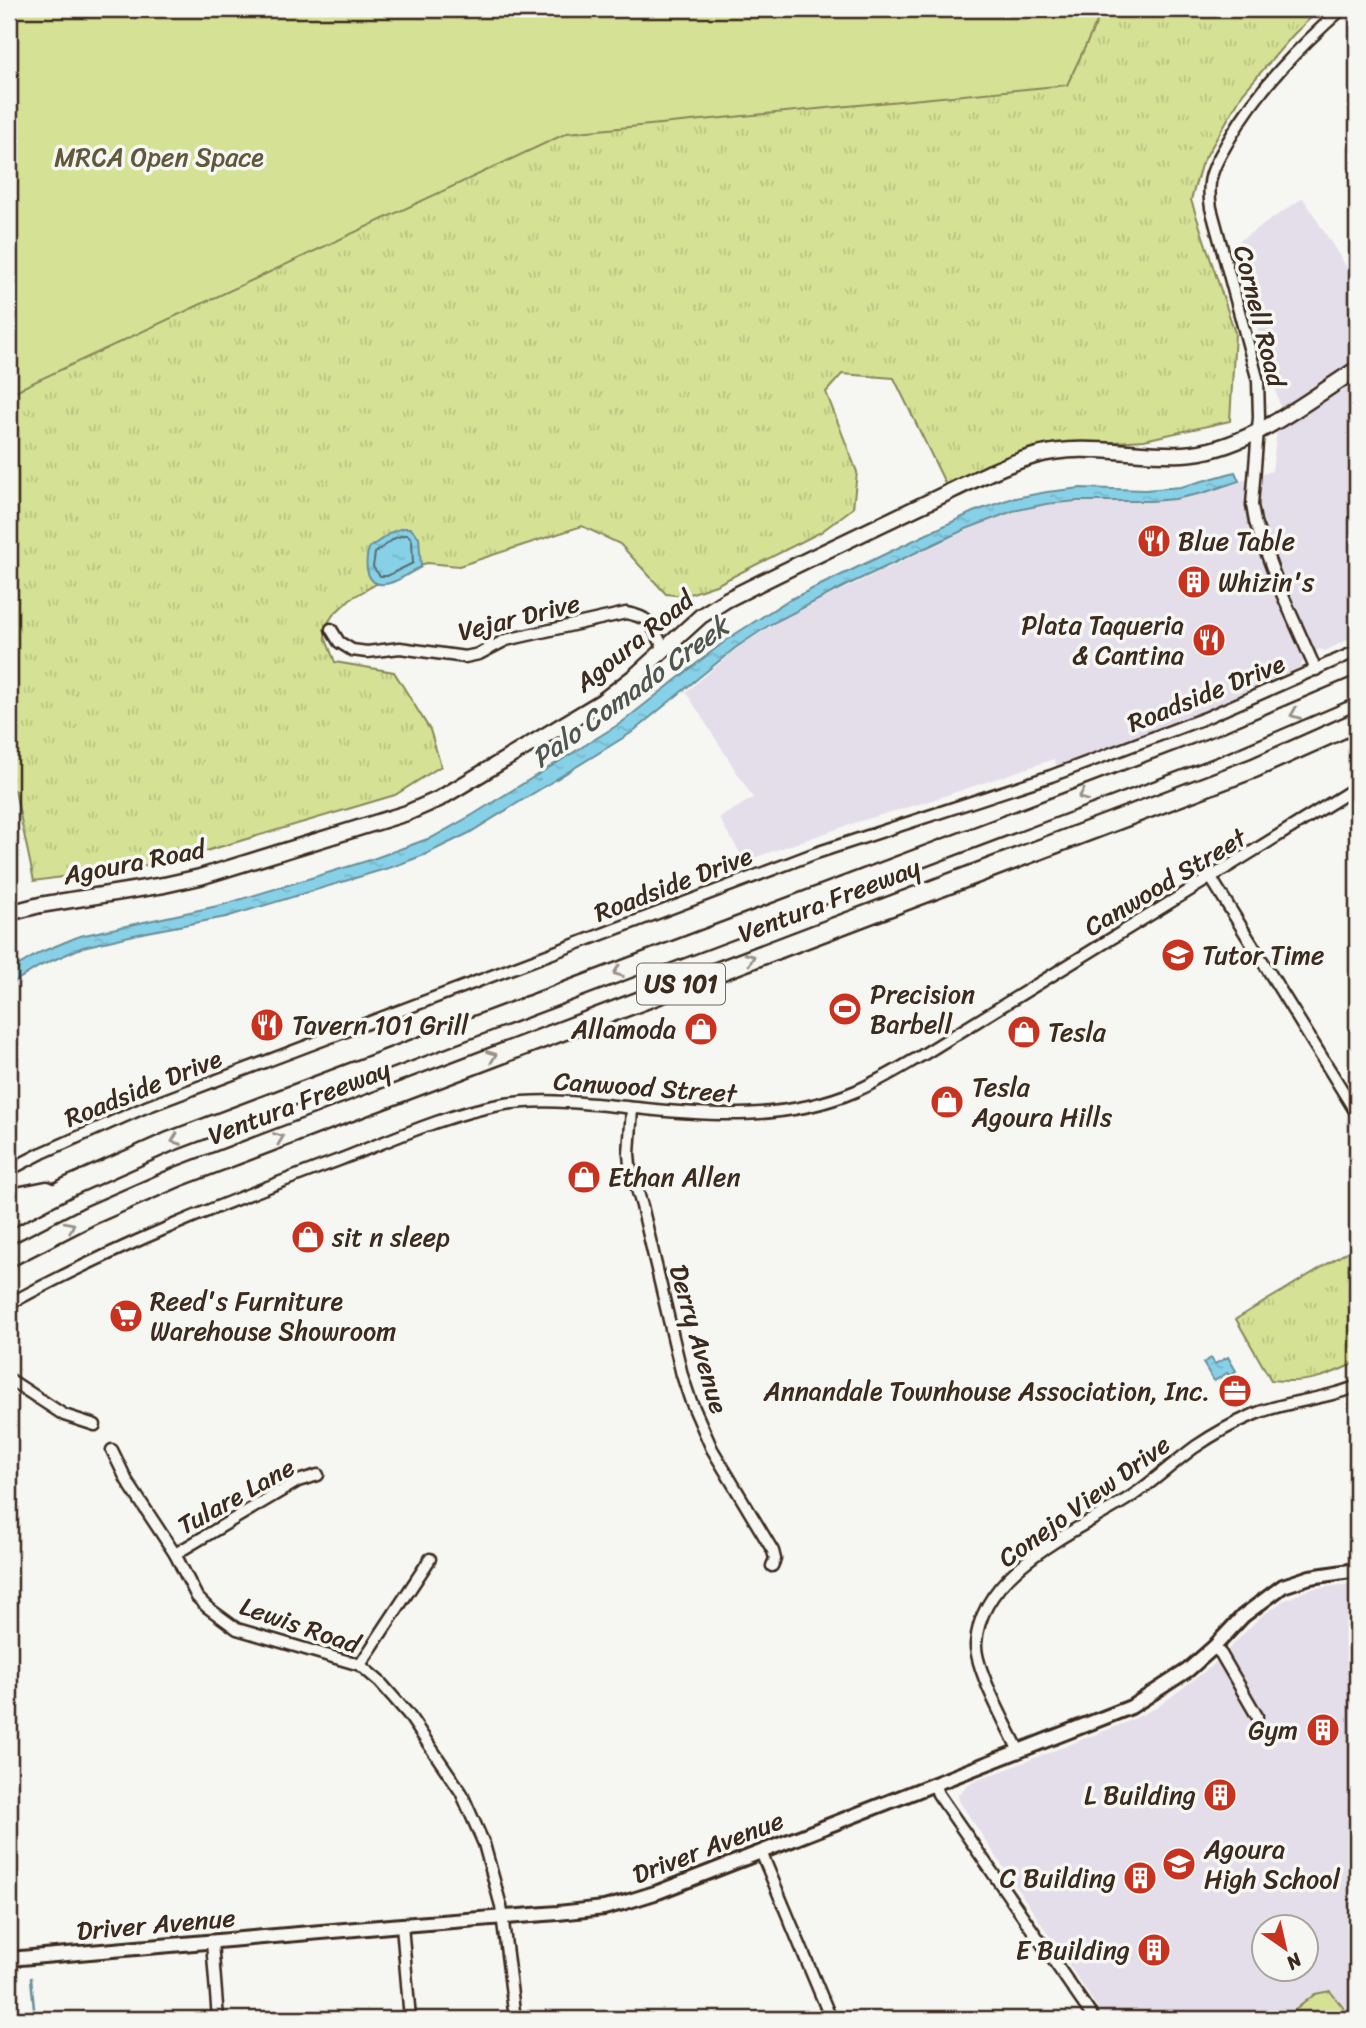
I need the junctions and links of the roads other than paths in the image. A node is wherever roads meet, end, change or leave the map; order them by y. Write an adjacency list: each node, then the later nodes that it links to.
1 (1342, 9): 3 (street, Cornell Road)
2 (1357, 369): 3 (main road, Agoura Road)
3 (1258, 431): 5 (main road, Agoura Road); 7 (street, Cornell Road)
4 (331, 629): 5 (street, Vejar Drive)
5 (664, 649): 12 (main road, Agoura Road)
6 (1357, 651): 7 (street, Roadside Drive)
7 (1316, 670): 15 (street, Roadside Drive)
8 (1357, 687): 16 (highway, Ventura Freeway / US 101, one-way to 16)
9 (1357, 722): 19 (highway, Ventura Freeway / US 101, one-way to 9)
10 (1357, 787): 11 (street, Canwood Street)
11 (1212, 878): 13 (street, Canwood Street); 14 (street)
12 (9, 913)
13 (632, 1108): 20 (street, Canwood Street); 28 (street, Derry Avenue)
14 (1357, 1114)
15 (9, 1170)
16 (68, 1187): 17 (highway); 18 (highway, Ventura Freeway / US 101)
17 (9, 1203)
18 (9, 1219)
19 (9, 1256)
20 (9, 1304)
21 (9, 1379): 23 (street)
22 (1357, 1386): 33 (street, Conejo View Drive)
23 (94, 1424)
24 (112, 1450): 26 (street, Lewis Road)
25 (318, 1475): 26 (street, Tulare Lane)
26 (175, 1554): 31 (street, Lewis Road)
27 (430, 1559): 31 (street)
28 (772, 1566)
29 (1357, 1570): 30 (street, Driver Avenue)
30 (1214, 1647): 32 (street); 33 (street, Driver Avenue)
31 (360, 1665): 36 (street, Lewis Road)
32 (1257, 1716)
33 (1019, 1751): 34 (street, Driver Avenue)
34 (934, 1784): 35 (street, Driver Avenue); 44 (street)
35 (761, 1852): 36 (street, Driver Avenue); 43 (street)
36 (503, 1917): 37 (street, Driver Avenue); 42 (street, Lewis Road)
37 (402, 1925): 38 (street, Driver Avenue); 41 (street)
38 (212, 1942): 39 (street, Driver Avenue); 40 (street)
39 (9, 1959)
40 (218, 2019)
41 (410, 2019)
42 (514, 2019)
43 (831, 2019)
44 (1094, 2019)

